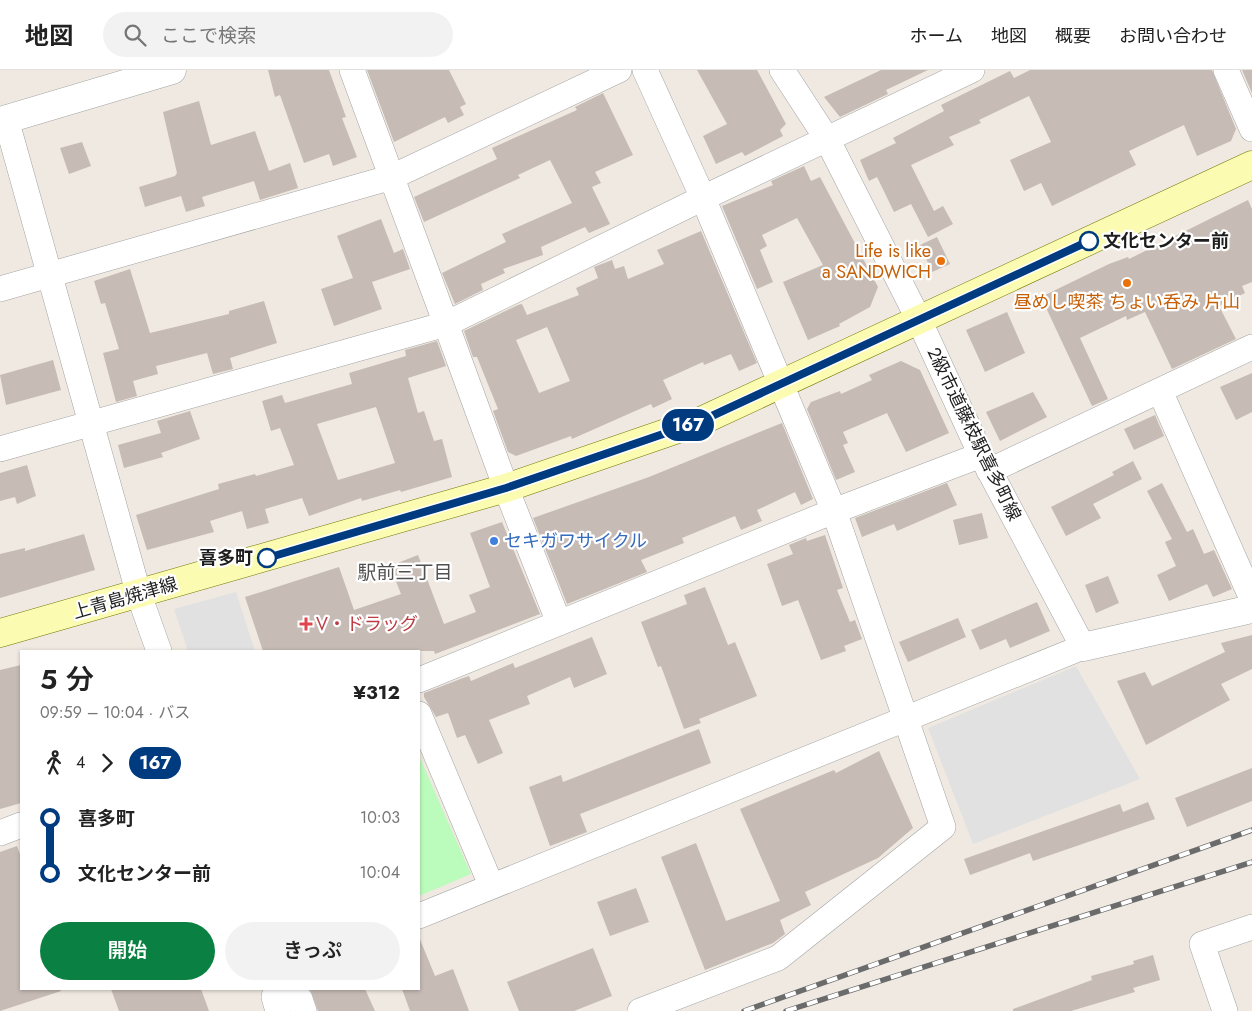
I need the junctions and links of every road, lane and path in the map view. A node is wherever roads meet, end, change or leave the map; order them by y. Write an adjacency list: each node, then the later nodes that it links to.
1 (172, 70): 8 (street)
2 (352, 70): 12 (street)
3 (619, 70): 12 (street)
4 (645, 70): 13 (street)
5 (782, 70): 10 (street, 2級市道藤枝駅喜多町線)
6 (972, 70): 10 (street)
7 (1226, 70): 9 (street)
8 (3, 120): 14 (street)
9 (1252, 129)
10 (827, 139): 13 (street); 16 (street, 2級市道藤枝駅喜多町線)
11 (1252, 165): 16 (main road, 上青島焼津線)
12 (392, 178): 14 (street); 17 (street)
13 (703, 198): 17 (street); 19 (street)
14 (51, 275): 15 (street); 21 (street)
15 (0, 289)
16 (919, 320): 19 (main road, 上青島焼津線); 23 (street, 2級市道藤枝駅喜多町線)
17 (446, 324): 21 (street); 24 (street)
18 (1252, 347): 20 (street)
19 (782, 384): 24 (main road, 上青島焼津線); 25 (street)
20 (1160, 390): 23 (street); 27 (street)
21 (93, 424): 22 (street); 26 (street)
22 (0, 449)
23 (985, 463): 25 (street); 31 (street, 2級市道藤枝駅喜多町線)
24 (506, 488): 26 (main road, 上青島焼津線); 29 (street)
25 (834, 511): 29 (street); 35 (street)
26 (139, 595): 30 (main road, 上青島焼津線); 32 (street)
27 (1252, 599)
28 (1252, 609): 31 (street)
29 (559, 622): 33 (street)
30 (0, 633)
31 (1083, 647): 35 (street)
32 (159, 650)
33 (420, 680)
34 (420, 716): 38 (street)
35 (906, 719): 38 (street); 45 (street)
36 (20, 826): 37 (street)
37 (0, 833)
38 (491, 885): 39 (street)
39 (420, 916)
40 (1252, 927): 46 (street)
41 (276, 990): 43 (street)
42 (292, 990): 44 (street)
43 (278, 1011)
44 (304, 1011)
45 (640, 1011)
46 (1225, 1011)

